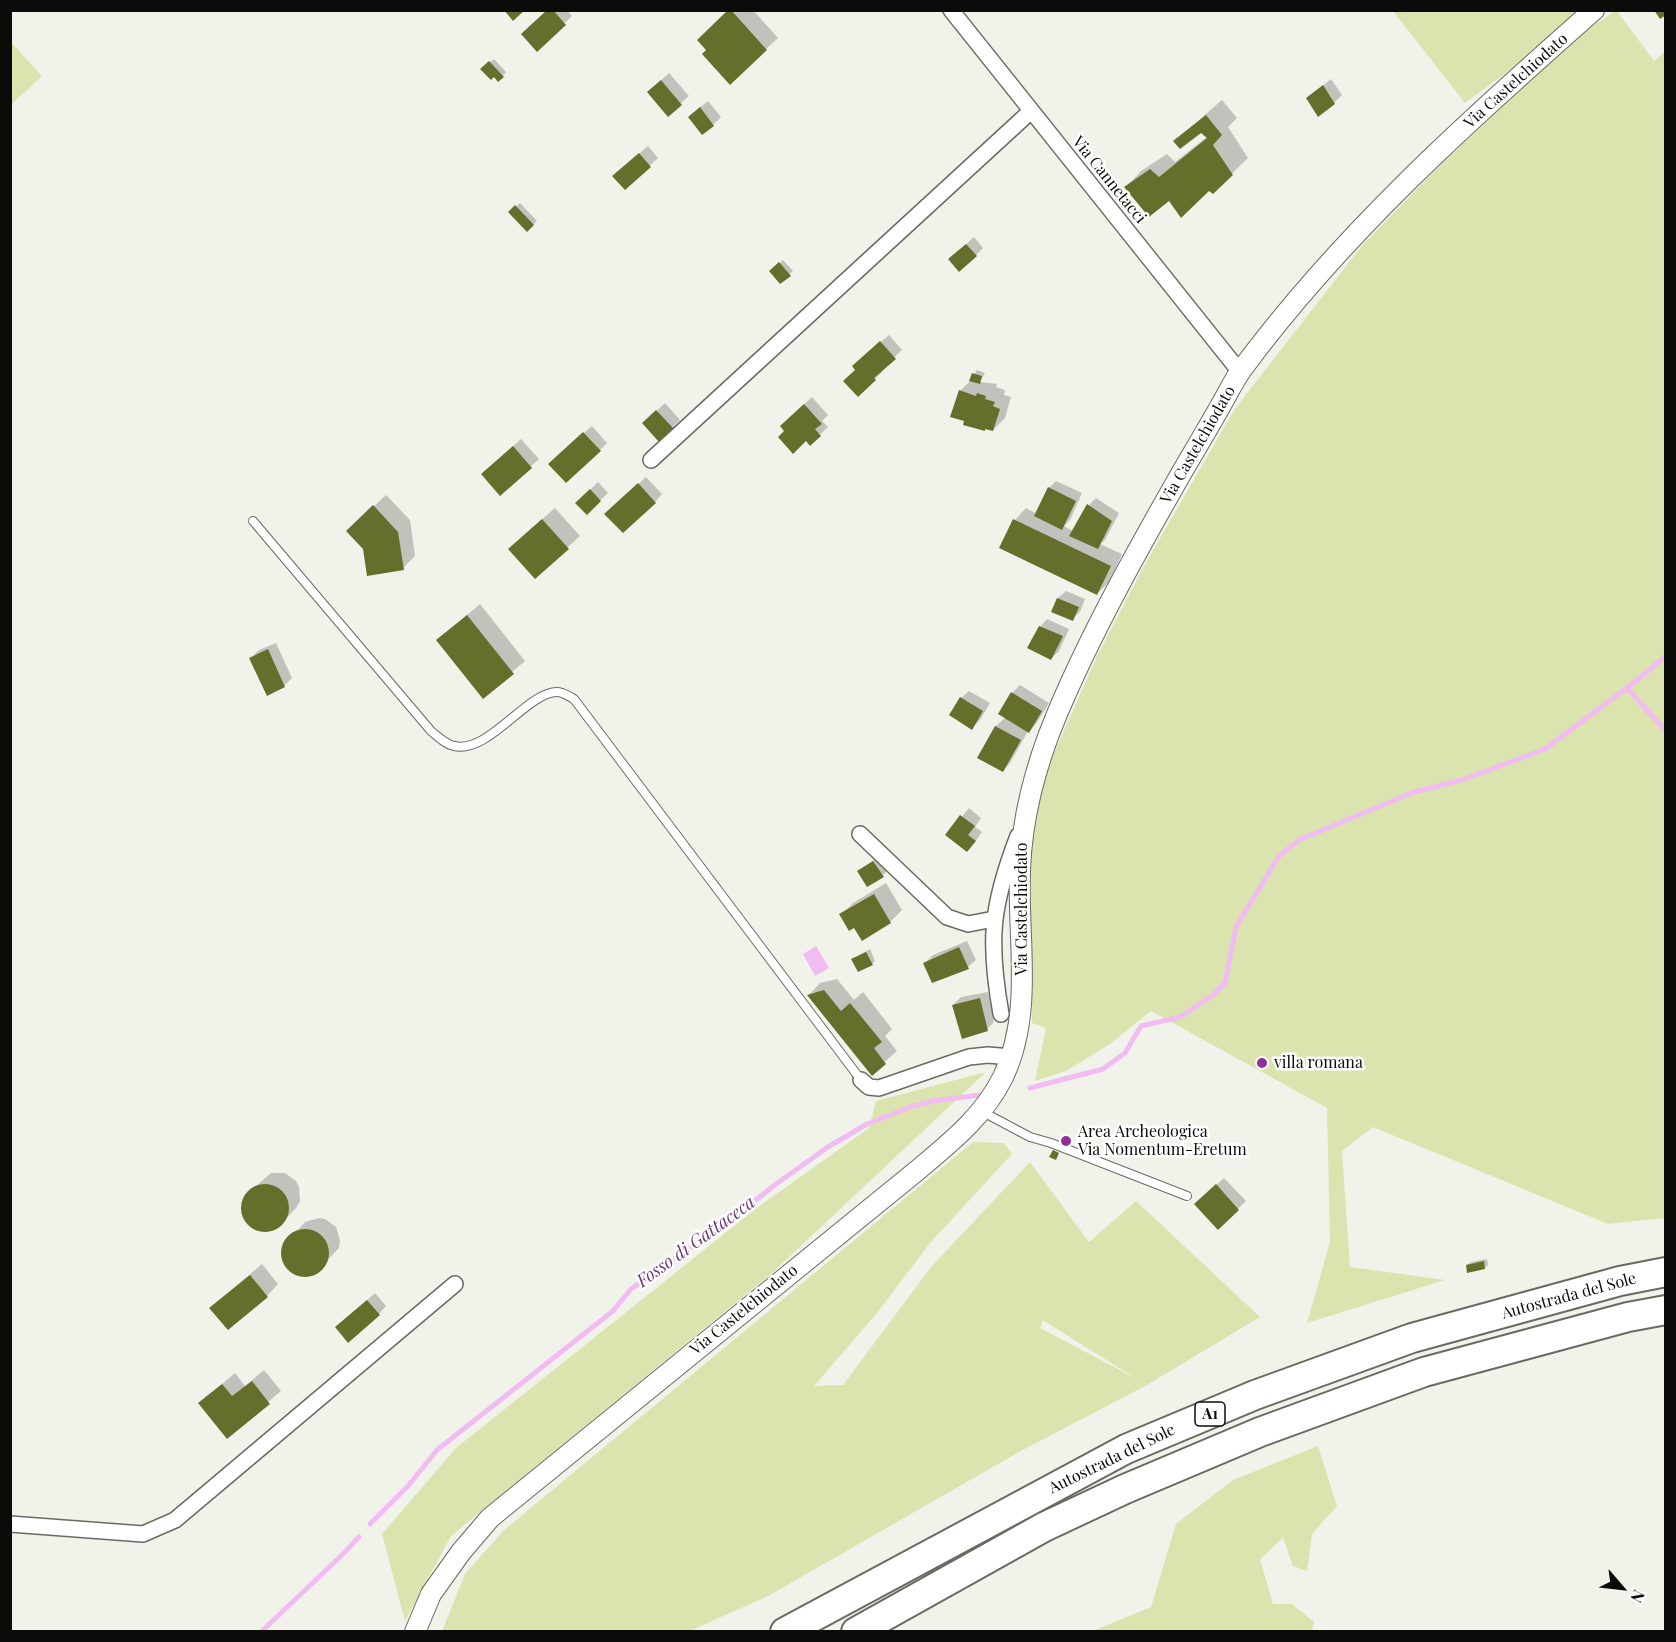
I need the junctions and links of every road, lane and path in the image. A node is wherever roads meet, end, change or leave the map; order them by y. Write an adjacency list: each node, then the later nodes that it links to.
1 (951, 10): 3 (street, Via Cannetacci)
2 (1594, 10): 4 (street, Via Castelchiodato)
3 (1031, 111): 4 (street, Via Cannetacci); 5 (street)
4 (1240, 372): 7 (street, Via Castelchiodato)
5 (651, 460)
6 (253, 521): 12 (lane)
7 (1024, 821): 9 (street); 11 (street, Via Castelchiodato)
8 (860, 834): 9 (street)
9 (994, 919): 10 (street)
10 (1001, 1014)
11 (1011, 1057): 12 (street); 13 (street, Via Castelchiodato)
12 (861, 1080)
13 (981, 1112): 14 (lane); 19 (street, Via Castelchiodato)
14 (1187, 1196)
15 (1665, 1272): 20 (highway, Autostrada del Sole / A1)
16 (455, 1284): 18 (street)
17 (1665, 1310): 21 (highway, Autostrada del Sole / A1)
18 (10, 1524)
19 (415, 1632)
20 (785, 1632)
21 (856, 1632)

